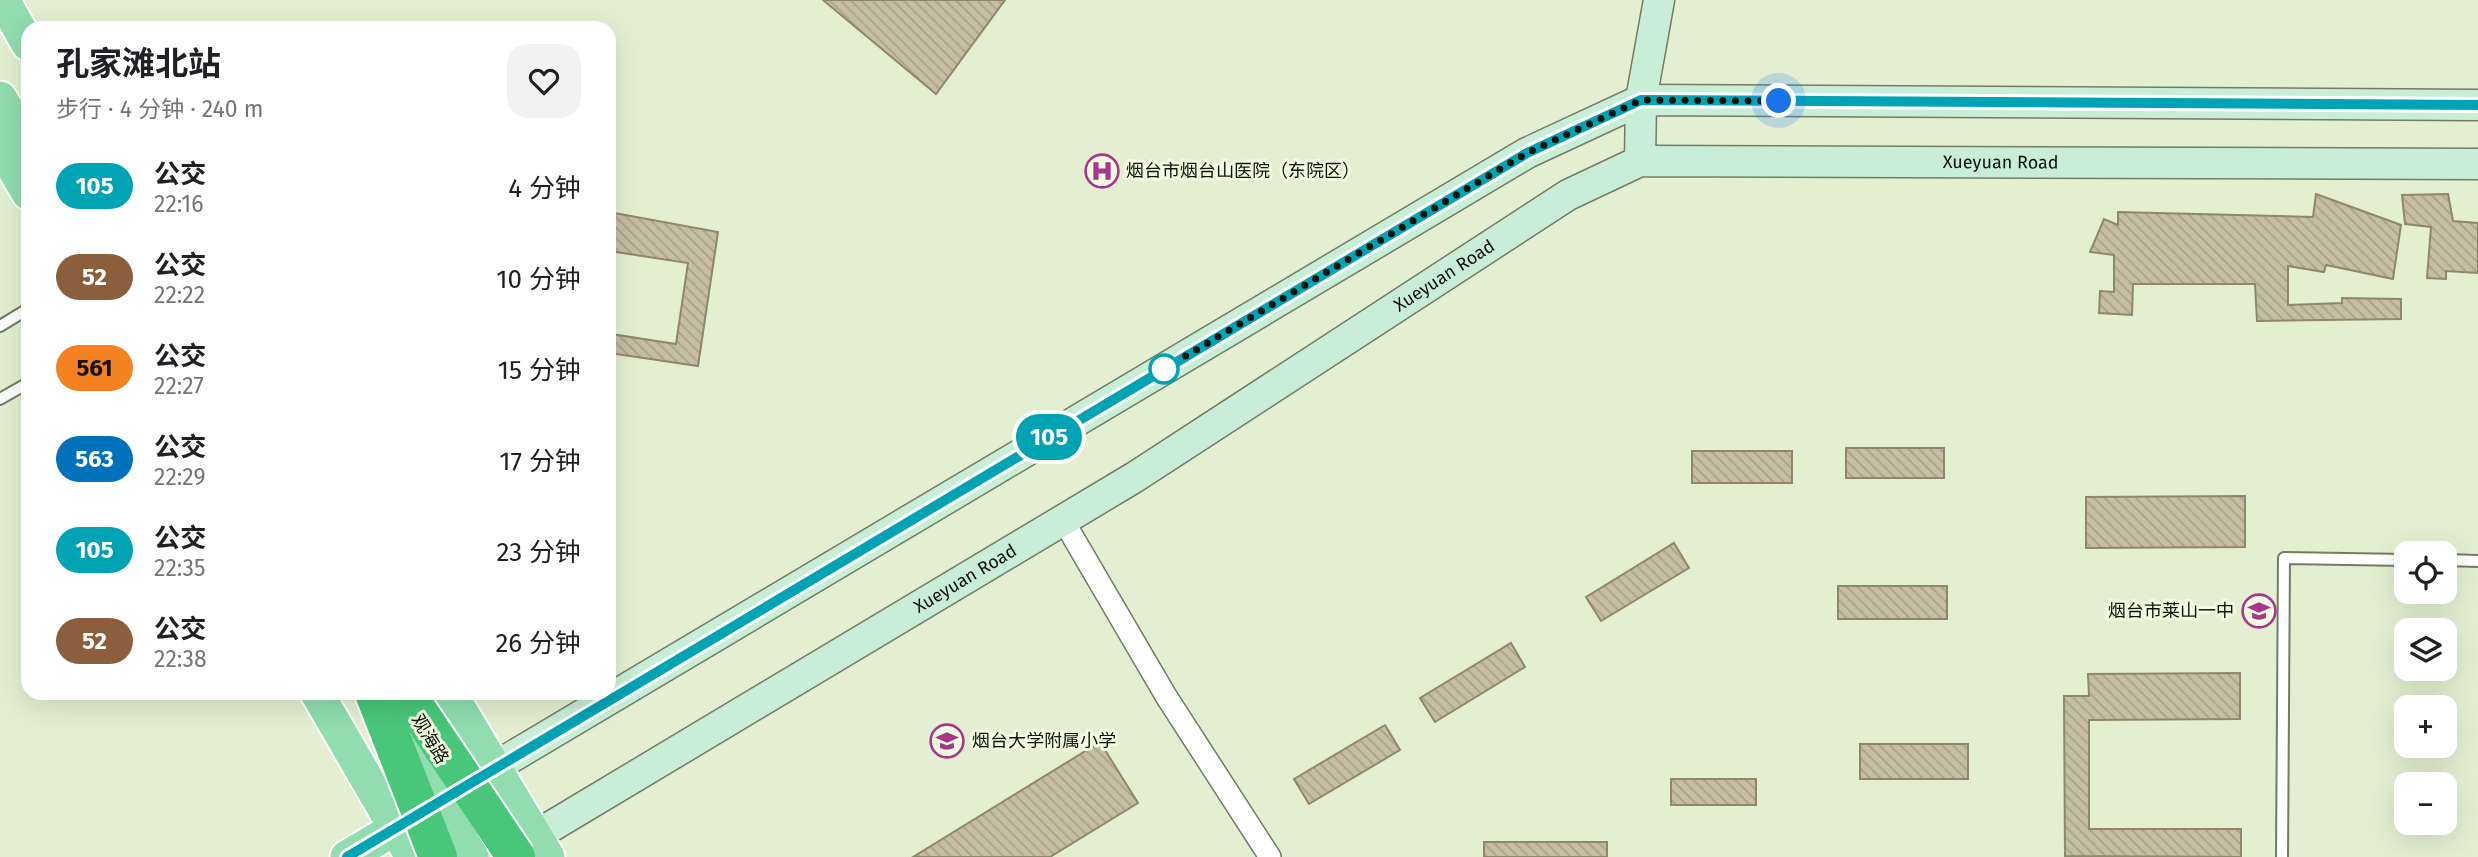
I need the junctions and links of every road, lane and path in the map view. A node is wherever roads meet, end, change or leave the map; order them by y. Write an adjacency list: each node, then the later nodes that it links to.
1 (3, 0): 5 (main road)
2 (17, 0): 4 (main road)
3 (1659, 0): 7 (main road)
4 (30, 21)
5 (21, 32)
6 (0, 98): 9 (main road)
7 (1641, 100): 8 (main road); 11 (main road); 22 (main road)
8 (2478, 105)
9 (21, 132)
10 (0, 145): 13 (main road)
11 (1640, 161): 12 (main road, Xueyuan Road); 18 (main road, Xueyuan Road)
12 (2478, 164)
13 (21, 181)
14 (21, 313): 15 (lane)
15 (0, 326)
16 (21, 387): 17 (lane)
17 (0, 399)
18 (1063, 520): 32 (main road, Xueyuan Road); 38 (street)
19 (2394, 560): 39 (lane)
20 (2457, 560): 21 (lane)
21 (2478, 561)
22 (616, 695)
23 (321, 700): 31 (main road)
24 (377, 700): 35 (highway, bridge)
25 (378, 700): 36 (main road, 观海路, bridge)
26 (408, 700): 37 (main road, 观海路, bridge)
27 (410, 700): 32 (highway, bridge)
28 (454, 700): 30 (main road)
29 (608, 700): 30 (main road)
30 (495, 767): 31 (main road); 32 (main road)
31 (395, 828): 33 (main road); 34 (main road)
32 (534, 850): 37 (main road)
33 (347, 857)
34 (412, 857)
35 (438, 857)
36 (472, 857)
37 (500, 857)
38 (1270, 857)
39 (2282, 857)

